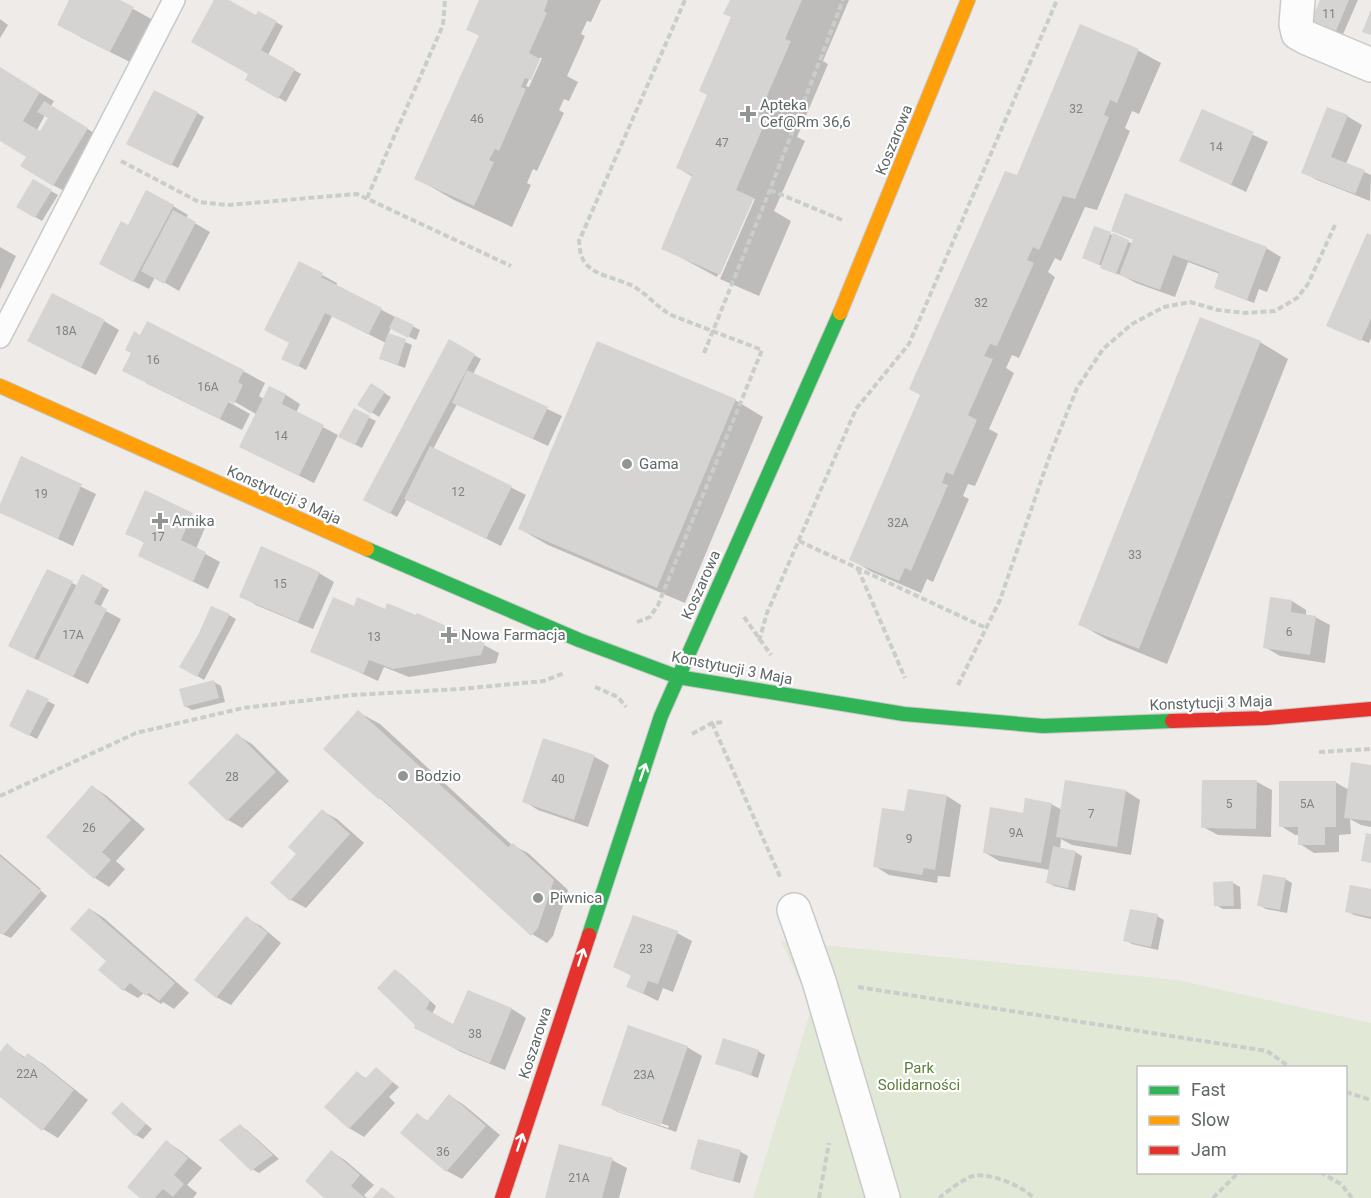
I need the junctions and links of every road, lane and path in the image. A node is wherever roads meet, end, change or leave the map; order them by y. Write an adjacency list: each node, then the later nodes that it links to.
1 (174, 0): 16 (lane)
2 (445, 0): 11 (path)
3 (685, 0): 15 (path)
4 (843, 0): 10 (path)
5 (968, 0): 13 (street, Koszarowa)
6 (1057, 0): 19 (path)
7 (1298, 0): 8 (street)
8 (1371, 65)
9 (116, 159): 11 (path)
10 (770, 190): 13 (path); 15 (path)
11 (367, 198): 14 (path)
12 (1335, 225): 23 (path)
13 (873, 233): 27 (street, Koszarowa)
14 (511, 266)
15 (713, 332): 17 (path); 21 (path)
16 (0, 337)
17 (704, 353)
18 (0, 386): 27 (street, Konstytucji 3 Maja)
19 (799, 541): 20 (path); 24 (path)
20 (857, 568): 23 (path); 28 (path)
21 (668, 581)
22 (742, 614): 24 (path)
23 (986, 628): 30 (path)
24 (759, 641): 25 (path)
25 (776, 660)
26 (554, 667): 38 (path)
27 (678, 677): 31 (street, Konstytucji 3 Maja); 46 (street, Koszarowa, one-way to 27)
28 (895, 680)
29 (586, 682): 32 (path)
30 (967, 688)
31 (1371, 710)
32 (628, 716)
33 (732, 722): 34 (path)
34 (712, 723): 35 (path); 39 (path)
35 (688, 737)
36 (1371, 749): 37 (path)
37 (1313, 752)
38 (0, 796)
39 (794, 910): 40 (street)
40 (819, 981): 41 (path); 47 (street)
41 (1288, 1066)
42 (1347, 1092): 43 (path)
43 (1371, 1100)
44 (1238, 1174): 50 (path)
45 (1322, 1174): 51 (path)
46 (502, 1198)
47 (883, 1198)
48 (939, 1198): 49 (path)
49 (1034, 1198)
50 (1213, 1198)
51 (1352, 1198)

